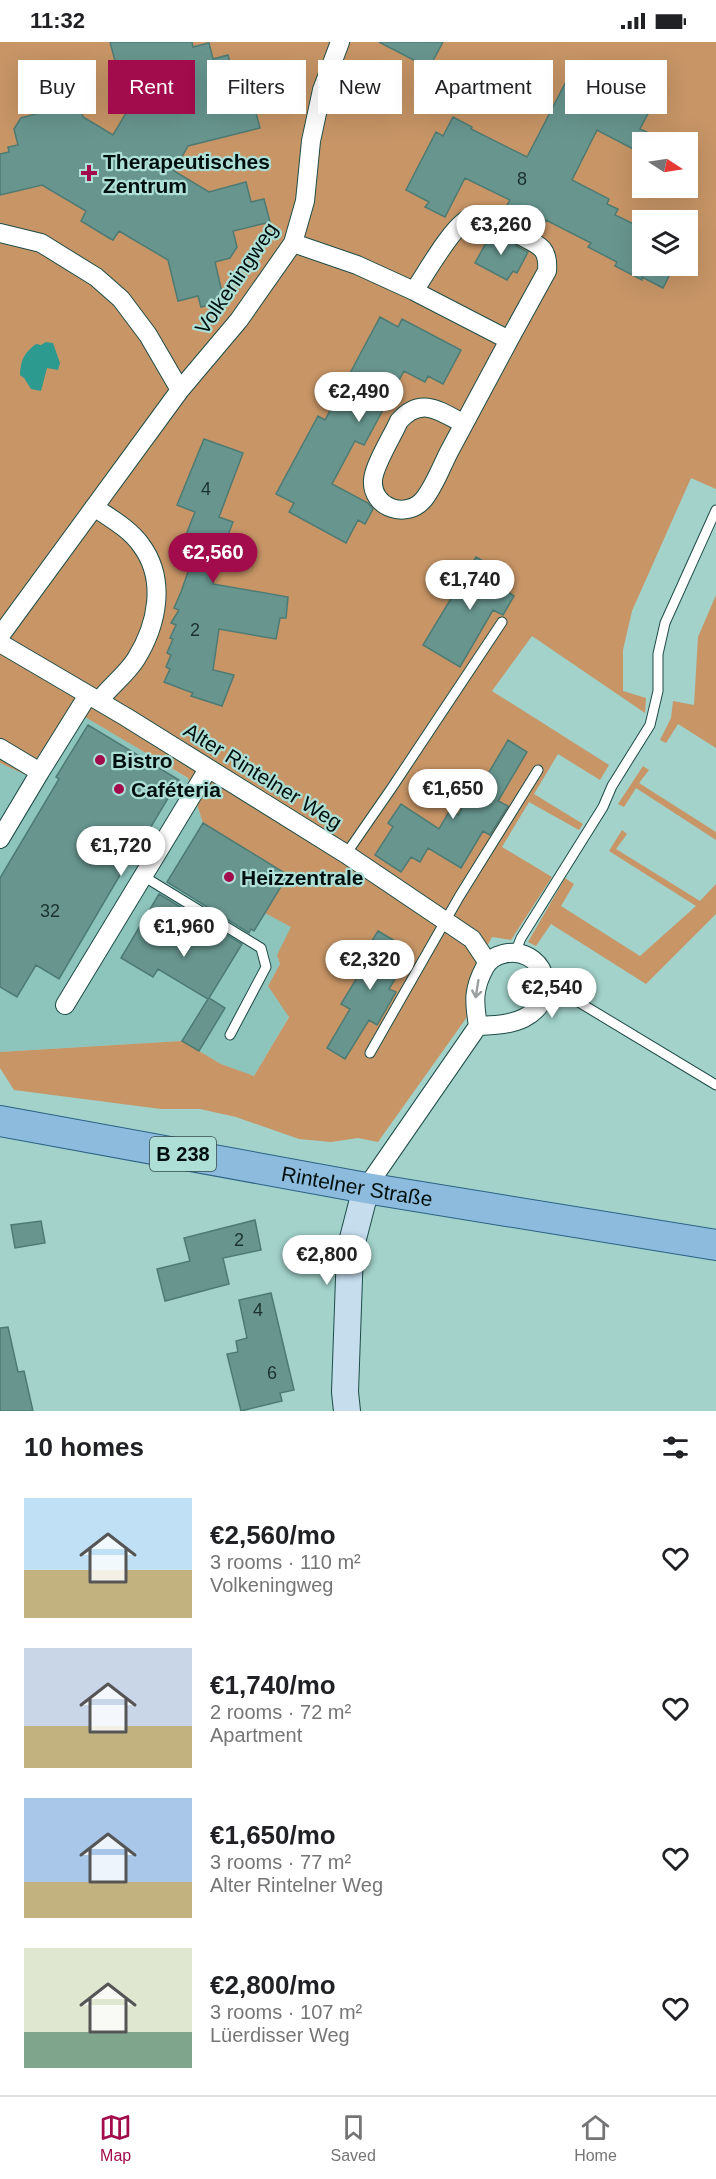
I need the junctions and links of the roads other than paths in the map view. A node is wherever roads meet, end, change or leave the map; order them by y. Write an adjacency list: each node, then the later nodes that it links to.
1 (340, 42): 3 (street, Volkeningweg)
2 (0, 233): 6 (street)
3 (292, 243): 4 (street); 6 (street, Volkeningweg)
4 (414, 291): 5 (street); 5 (street)
5 (509, 340): 7 (street)
6 (180, 390): 8 (street, Volkeningweg)
7 (464, 424): 7 (street)
8 (94, 507): 11 (street, Volkeningweg); 13 (street)
9 (716, 510): 22 (lane)
10 (502, 622): 19 (lane)
11 (0, 636)
12 (0, 643): 13 (street, Alter Rintelner Weg)
13 (94, 698): 15 (street, Alter Rintelner Weg); 17 (street)
14 (0, 748): 17 (street)
15 (208, 769): 19 (street, Alter Rintelner Weg); 20 (street)
16 (538, 770): 21 (lane)
17 (40, 772): 18 (street)
18 (0, 839)
19 (346, 854): 21 (street, Alter Rintelner Weg)
20 (143, 876): 25 (street); 27 (lane)
21 (446, 920): 23 (street, Alter Rintelner Weg); 28 (lane)
22 (516, 953): 23 (street); 24 (street)
23 (488, 963): 26 (street, one-way to 26)
24 (547, 990): 26 (street); 29 (lane)
25 (65, 1005)
26 (478, 1026): 31 (street)
27 (230, 1035)
28 (370, 1053)
29 (716, 1085)
30 (0, 1121): 31 (main road, Rintelner Straße / B 238)
31 (366, 1188): 32 (main road, Rintelner Straße / B 238); 33 (main road)
32 (716, 1245)
33 (347, 1411)

